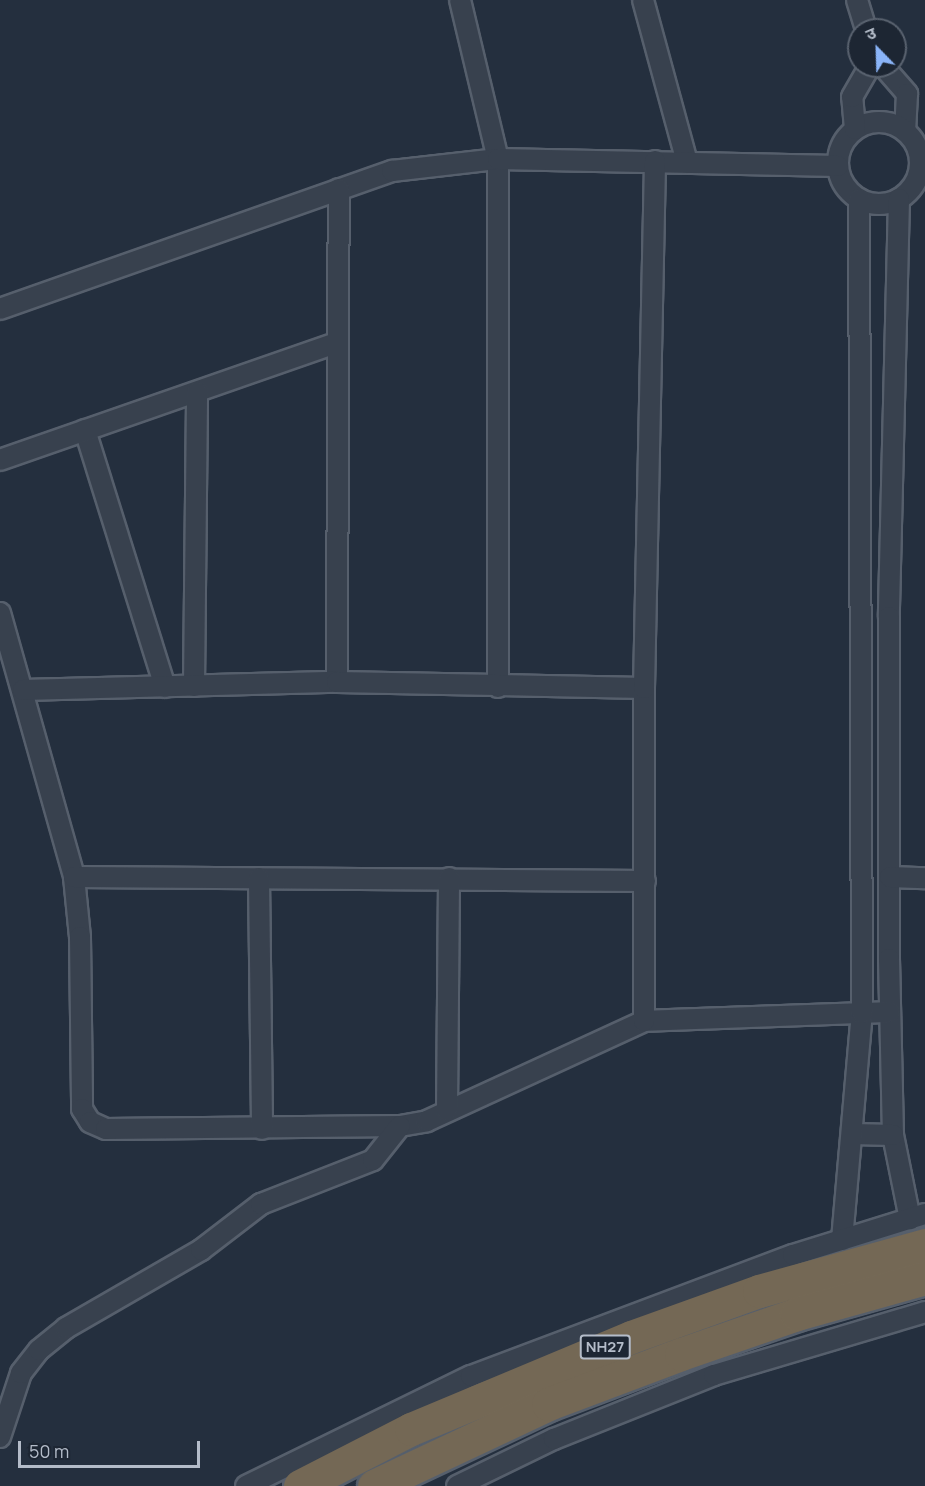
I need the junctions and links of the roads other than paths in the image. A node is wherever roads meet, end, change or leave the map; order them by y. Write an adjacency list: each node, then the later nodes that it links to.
1 (460, 0): 9 (street)
2 (643, 0): 11 (street)
3 (857, 0): 4 (street)
4 (862, 18)
5 (863, 78): 7 (street)
6 (893, 78): 8 (street)
7 (855, 129): 8 (street); 13 (street)
8 (905, 130): 12 (street)
9 (498, 159): 10 (street); 14 (street); 26 (street)
10 (655, 161): 11 (street); 27 (street)
11 (687, 162): 13 (street)
12 (923, 165): 16 (street)
13 (838, 166): 15 (street)
14 (339, 189): 17 (street); 18 (street)
15 (859, 199): 16 (street); 36 (street)
16 (899, 199): 32 (street)
17 (0, 309)
18 (336, 343): 19 (street); 23 (street)
19 (197, 392): 20 (street); 24 (street)
20 (85, 430): 21 (street); 25 (street)
21 (0, 460)
22 (0, 613): 28 (street)
23 (337, 682): 24 (street); 26 (street)
24 (194, 686): 25 (street)
25 (165, 687): 28 (street)
26 (498, 687): 27 (street)
27 (644, 687): 34 (street)
28 (23, 690): 29 (street)
29 (74, 877): 30 (street); 40 (street)
30 (259, 878): 31 (street); 40 (street)
31 (449, 878): 34 (street); 38 (street)
32 (890, 878): 33 (street); 35 (street)
33 (925, 878)
34 (645, 881): 37 (street)
35 (890, 1012): 36 (street); 42 (street)
36 (862, 1013): 37 (street); 41 (street)
37 (644, 1021): 38 (street)
38 (447, 1111): 39 (street)
39 (400, 1126): 40 (street); 47 (street)
40 (262, 1129)
41 (853, 1134): 42 (street); 44 (street)
42 (893, 1135): 43 (street)
43 (920, 1226): 44 (street); 49 (highway, NH27)
44 (842, 1240): 48 (street)
45 (925, 1278): 50 (highway, NH27)
46 (925, 1312): 51 (street)
47 (0, 1437)
48 (246, 1486)
49 (300, 1486)
50 (374, 1486)
51 (457, 1486)

